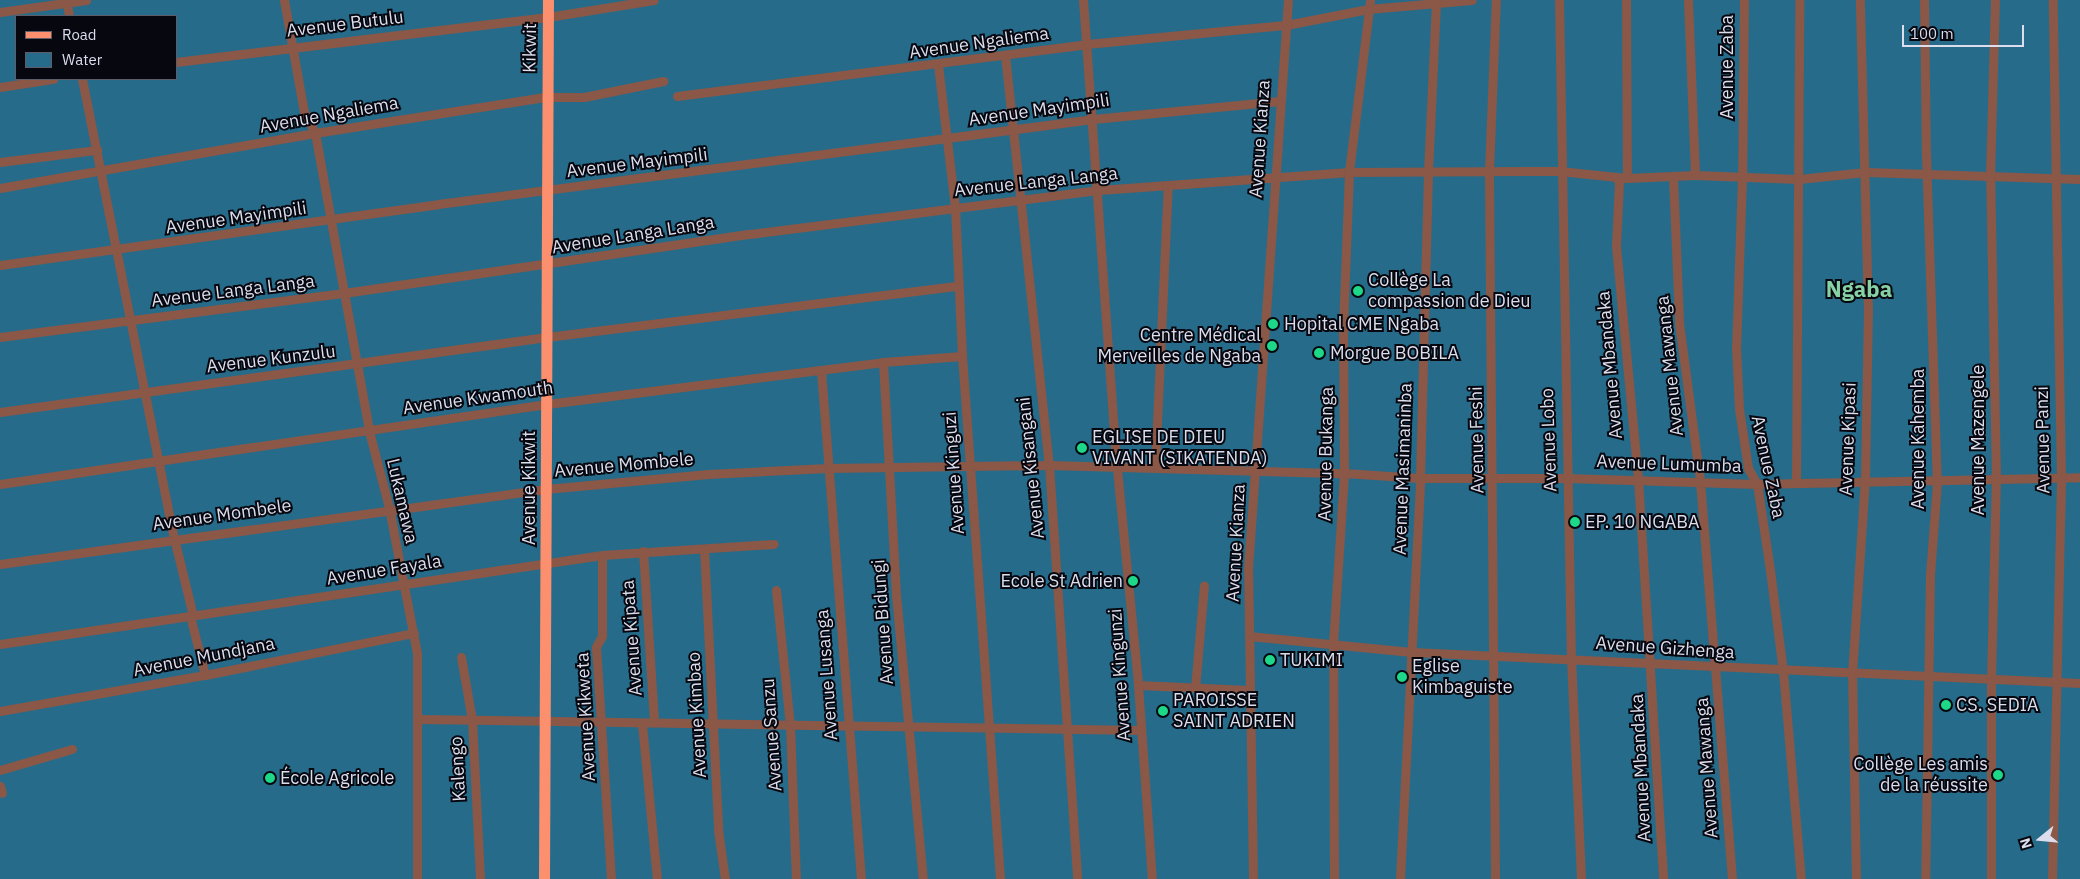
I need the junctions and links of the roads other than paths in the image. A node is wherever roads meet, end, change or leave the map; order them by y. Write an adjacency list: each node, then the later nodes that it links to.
1 (86, 0): 18 (street)
2 (284, 0): 26 (street, Lukamawa)
3 (548, 0): 23 (main road, Kikwit)
4 (654, 0): 23 (street, Avenue Butulu)
5 (1083, 0): 25 (street, Avenue Kingunzi)
6 (1288, 0): 24 (street, Avenue Kianza)
7 (1472, 0): 19 (street, Avenue Ngaliema)
8 (1496, 0): 43 (street, Avenue Feshi)
9 (1559, 0): 44 (street, Avenue Lobo)
10 (1626, 0): 54 (street)
11 (1688, 0): 50 (street)
12 (1744, 0): 55 (street, Avenue Zaba)
13 (1798, 0): 59 (street)
14 (1860, 0): 48 (street, Avenue Kipasi)
15 (1924, 0): 49 (street, Avenue Kahemba)
16 (1995, 0): 53 (street, Avenue Mazengele)
17 (2053, 0): 56 (street, Avenue Panzi)
18 (67, 1): 21 (street); 22 (street)
19 (1436, 2): 20 (street, Avenue Ngaliema); 47 (street, Avenue Masimaninba)
20 (1369, 5): 24 (street, Avenue Ngaliema); 46 (street, Avenue Bukanga)
21 (0, 12)
22 (70, 15)
23 (548, 17): 26 (street, Avenue Butulu); 35 (main road, Kikwit)
24 (1286, 25): 25 (street, Avenue Ngaliema); 36 (street, Avenue Kianza)
25 (1087, 44): 27 (street, Avenue Ngaliema); 37 (street, Avenue Kingunzi)
26 (292, 46): 28 (street, Avenue Butulu); 39 (street, Lukamawa)
27 (1005, 55): 29 (street, Avenue Ngaliema); 38 (street, Avenue Kisangani)
28 (178, 62)
29 (938, 65): 34 (street, Avenue Ngaliema); 40 (street, Avenue Kinguzi)
30 (45, 80): 33 (street)
31 (82, 80): 41 (street)
32 (663, 81): 35 (street, Avenue Ngaliema)
33 (0, 86)
34 (676, 96)
35 (546, 97): 39 (street, Avenue Ngaliema); 63 (main road, Avenue Kikwit)
36 (1280, 101): 37 (street, Avenue Mayimpili); 58 (street, Avenue Kianza)
37 (1093, 119): 38 (street, Avenue Mayimpili); 62 (street, Avenue Kingunzi)
38 (1015, 130): 40 (street, Avenue Mayimpili); 64 (street, Avenue Kisangani)
39 (315, 133): 45 (street, Avenue Ngaliema); 66 (street, Lukamawa)
40 (949, 139): 63 (street, Avenue Mayimpili); 65 (street, Avenue Kinguzi)
41 (97, 150): 42 (street); 45 (street)
42 (0, 162)
43 (1489, 171): 44 (street, Avenue Langa Langa); 47 (street, Avenue Langa Langa); 99 (street, Avenue Feshi)
44 (1560, 171): 51 (street, Avenue Langa Langa); 95 (street, Avenue Lobo)
45 (101, 172): 61 (street, Avenue Ngaliema); 67 (street)
46 (1350, 172): 47 (street, Avenue Langa Langa); 58 (street, Avenue Langa Langa); 91 (street, Avenue Bukanga)
47 (1428, 172): 94 (street, Avenue Masimaninba)
48 (1866, 172): 49 (street, Avenue Langa Langa); 59 (street, Avenue Langa Langa); 97 (street, Avenue Kipasi)
49 (1928, 174): 53 (street, Avenue Langa Langa); 102 (street, Avenue Kahemba)
50 (1695, 175): 52 (street, Avenue Langa Langa); 55 (street, Avenue Langa Langa)
51 (1616, 177): 54 (street, Avenue Langa Langa); 96 (street, Avenue Mbandaka)
52 (1673, 177): 54 (street, Avenue Langa Langa); 100 (street, Avenue Mawanga)
53 (1990, 177): 56 (street, Avenue Langa Langa); 98 (street, Avenue Mazengele)
54 (1627, 178)
55 (1742, 178): 59 (street, Avenue Langa Langa); 104 (street, Avenue Zaba)
56 (2054, 179): 57 (street, Avenue Langa Langa); 92 (street, Avenue Panzi)
57 (2080, 179)
58 (1273, 180): 60 (street, Avenue Langa Langa); 90 (street, Avenue Kianza)
59 (1800, 180): 101 (street)
60 (1168, 185): 62 (street, Avenue Langa Langa); 86 (street)
61 (0, 188)
62 (1099, 190): 64 (street, Avenue Langa Langa); 89 (street, Avenue Kingunzi)
63 (547, 191): 66 (street, Avenue Mayimpili); 68 (main road, Avenue Kikwit)
64 (1021, 199): 65 (street, Avenue Langa Langa); 84 (street, Avenue Kisangani)
65 (955, 207): 68 (street, Avenue Langa Langa); 70 (street, Avenue Kinguzi)
66 (331, 221): 67 (street, Avenue Mayimpili); 71 (street, Lukamawa)
67 (117, 251): 69 (street, Avenue Mayimpili); 72 (street)
68 (546, 264): 71 (street, Avenue Langa Langa); 74 (main road, Avenue Kikwit)
69 (0, 265)
70 (958, 286): 74 (street); 75 (street, Avenue Kinguzi)
71 (344, 293): 72 (street, Avenue Langa Langa); 77 (street, Lukamawa)
72 (132, 320): 73 (street, Avenue Langa Langa); 79 (street)
73 (0, 337)
74 (547, 337): 77 (street, Avenue Kunzulu); 80 (main road, Avenue Kikwit)
75 (962, 356): 76 (street, Avenue Kwamouth); 88 (street, Avenue Kinguzi)
76 (883, 362): 78 (street, Avenue Kwamouth); 85 (street, Avenue Bidungi)
77 (359, 364): 79 (street, Avenue Kunzulu); 82 (street, Lukamawa)
78 (821, 370): 80 (street, Avenue Kwamouth); 87 (street, Avenue Lusanga)
79 (144, 391): 81 (street, Avenue Kunzulu); 83 (street)
80 (547, 404): 82 (street, Avenue Kwamouth); 105 (main road, Avenue Kikwit)
81 (0, 412)
82 (369, 431): 83 (street, Avenue Kwamouth); 106 (street, Lukamawa)
83 (160, 463): 103 (street, Avenue Kwamouth); 107 (street)
84 (1049, 465): 88 (street, Avenue Mombele); 89 (street, Avenue Mombele); 150 (street, Avenue Kisangani)
85 (890, 467): 87 (street, Avenue Mombele); 88 (street, Avenue Mombele); 148 (street, Avenue Bidungi)
86 (1155, 467): 89 (street, Avenue Mombele); 90 (street, Avenue Mombele)
87 (828, 468): 105 (street, Avenue Mombele); 147 (street, Avenue Lusanga)
88 (971, 468): 149 (street, Avenue Kinguzi)
89 (1117, 469): 135 (street, Avenue Kingunzi)
90 (1256, 472): 91 (street, Avenue Lumumba); 119 (street, Avenue Kianza)
91 (1344, 473): 94 (street, Avenue Lumumba); 121 (street, Avenue Bukanga)
92 (2061, 477): 93 (street, Avenue Lumumba); 98 (street, Avenue Lumumba); 133 (street, Avenue Panzi)
93 (2080, 477)
94 (1420, 478): 99 (street, Avenue Lumumba); 122 (street, Avenue Masimaninba)
95 (1567, 478): 96 (street, Avenue Lumumba); 99 (street, Avenue Lumumba); 125 (street, Avenue Lobo)
96 (1638, 479): 100 (street, Avenue Lumumba); 126 (street, Avenue Mbandaka)
97 (1864, 479): 101 (street, Avenue Lumumba); 102 (street, Avenue Lumumba); 129 (street, Avenue Kipasi)
98 (1996, 479): 102 (street, Avenue Lumumba); 132 (street, Avenue Mazengele)
99 (1494, 480): 123 (street, Avenue Feshi)
100 (1700, 481): 104 (street, Avenue Lumumba); 127 (street, Avenue Mawanga)
101 (1796, 481): 104 (street, Avenue Lumumba)
102 (1937, 482): 131 (street, Avenue Kahemba)
103 (0, 484)
104 (1756, 484): 128 (street, Avenue Zaba)
105 (546, 488): 106 (street, Avenue Mombele); 112 (main road, Avenue Kikwit)
106 (389, 508): 107 (street, Avenue Mombele); 114 (street, Lukamawa)
107 (174, 538): 113 (street, Avenue Mombele); 117 (street)
108 (774, 544): 109 (street, Avenue Fayala)
109 (704, 549): 110 (street, Avenue Fayala); 145 (street, Avenue Kimbao)
110 (643, 551): 111 (street, Avenue Fayala); 143 (street, Avenue Kipata)
111 (602, 555): 112 (street, Avenue Fayala); 142 (street, Avenue Kikweta)
112 (546, 563): 114 (street, Avenue Fayala); 141 (main road, Avenue Kikwit)
113 (0, 564)
114 (404, 583): 117 (street, Avenue Fayala); 118 (street, Lukamawa)
115 (1204, 585): 136 (street)
116 (776, 590): 146 (street, Avenue Sanzu)
117 (192, 616): 120 (street, Avenue Fayala); 130 (street)
118 (414, 633): 130 (street, Avenue Mundjana); 139 (street, Lukamawa)
119 (1249, 636): 121 (street, Avenue Gizhenga); 137 (street, Avenue Kianza)
120 (0, 644)
121 (1333, 644): 122 (street, Avenue Gizhenga); 167 (street, Avenue Bukanga)
122 (1411, 652): 123 (street, Avenue Gizhenga); 168 (street, Avenue Masimaninba)
123 (1492, 654): 125 (street, Avenue Gizhenga); 169 (street, Avenue Feshi)
124 (461, 657): 140 (street, Kalengo)
125 (1571, 658): 126 (street, Avenue Gizhenga); 170 (street, Avenue Lobo)
126 (1650, 662): 127 (street, Avenue Gizhenga); 171 (street, Avenue Mbandaka)
127 (1716, 668): 128 (street, Avenue Gizhenga); 172 (street, Avenue Mawanga)
128 (1783, 671): 129 (street, Avenue Gizhenga); 173 (street, Avenue Zaba)
129 (1852, 674): 131 (street, Avenue Gizhenga); 174 (street, Avenue Kipasi)
130 (205, 675): 138 (street, Avenue Mundjana)
131 (1929, 676): 132 (street, Avenue Gizhenga); 175 (street, Avenue Kahemba)
132 (1991, 680): 133 (street, Avenue Gizhenga); 176 (street, Avenue Mazengele)
133 (2058, 682): 134 (street, Avenue Gizhenga); 177 (street, Avenue Panzi)
134 (2080, 683)
135 (1138, 685): 136 (street); 151 (street, Avenue Kingunzi)
136 (1195, 688): 137 (street)
137 (1249, 690): 166 (street, Avenue Kianza)
138 (0, 711)
139 (419, 719): 140 (street); 154 (street, Lukamawa)
140 (472, 720): 141 (street); 155 (street, Kalengo)
141 (545, 720): 142 (street); 156 (main road, Avenue Kikwit)
142 (603, 723): 144 (street); 157 (street, Avenue Kikweta)
143 (654, 723): 144 (street); 145 (street)
144 (642, 724): 158 (street)
145 (714, 724): 146 (street); 159 (street, Avenue Kimbao)
146 (790, 725): 147 (street); 160 (street, Avenue Sanzu)
147 (847, 726): 148 (street); 161 (street, Avenue Lusanga)
148 (907, 729): 149 (street); 162 (street, Avenue Bidungi)
149 (987, 729): 150 (street); 163 (street, Avenue Kinguzi)
150 (1067, 730): 151 (street); 164 (street, Avenue Kisangani)
151 (1140, 730): 165 (street, Avenue Kingunzi)
152 (72, 749): 153 (street)
153 (0, 770)
154 (417, 879)
155 (480, 879)
156 (544, 879)
157 (611, 879)
158 (657, 879)
159 (724, 879)
160 (796, 879)
161 (861, 879)
162 (924, 879)
163 (1000, 879)
164 (1077, 879)
165 (1152, 879)
166 (1253, 879)
167 (1334, 879)
168 (1400, 879)
169 (1496, 879)
170 (1581, 879)
171 (1663, 879)
172 (1732, 879)
173 (1801, 879)
174 (1856, 879)
175 (1925, 879)
176 (1991, 879)
177 (2052, 879)

